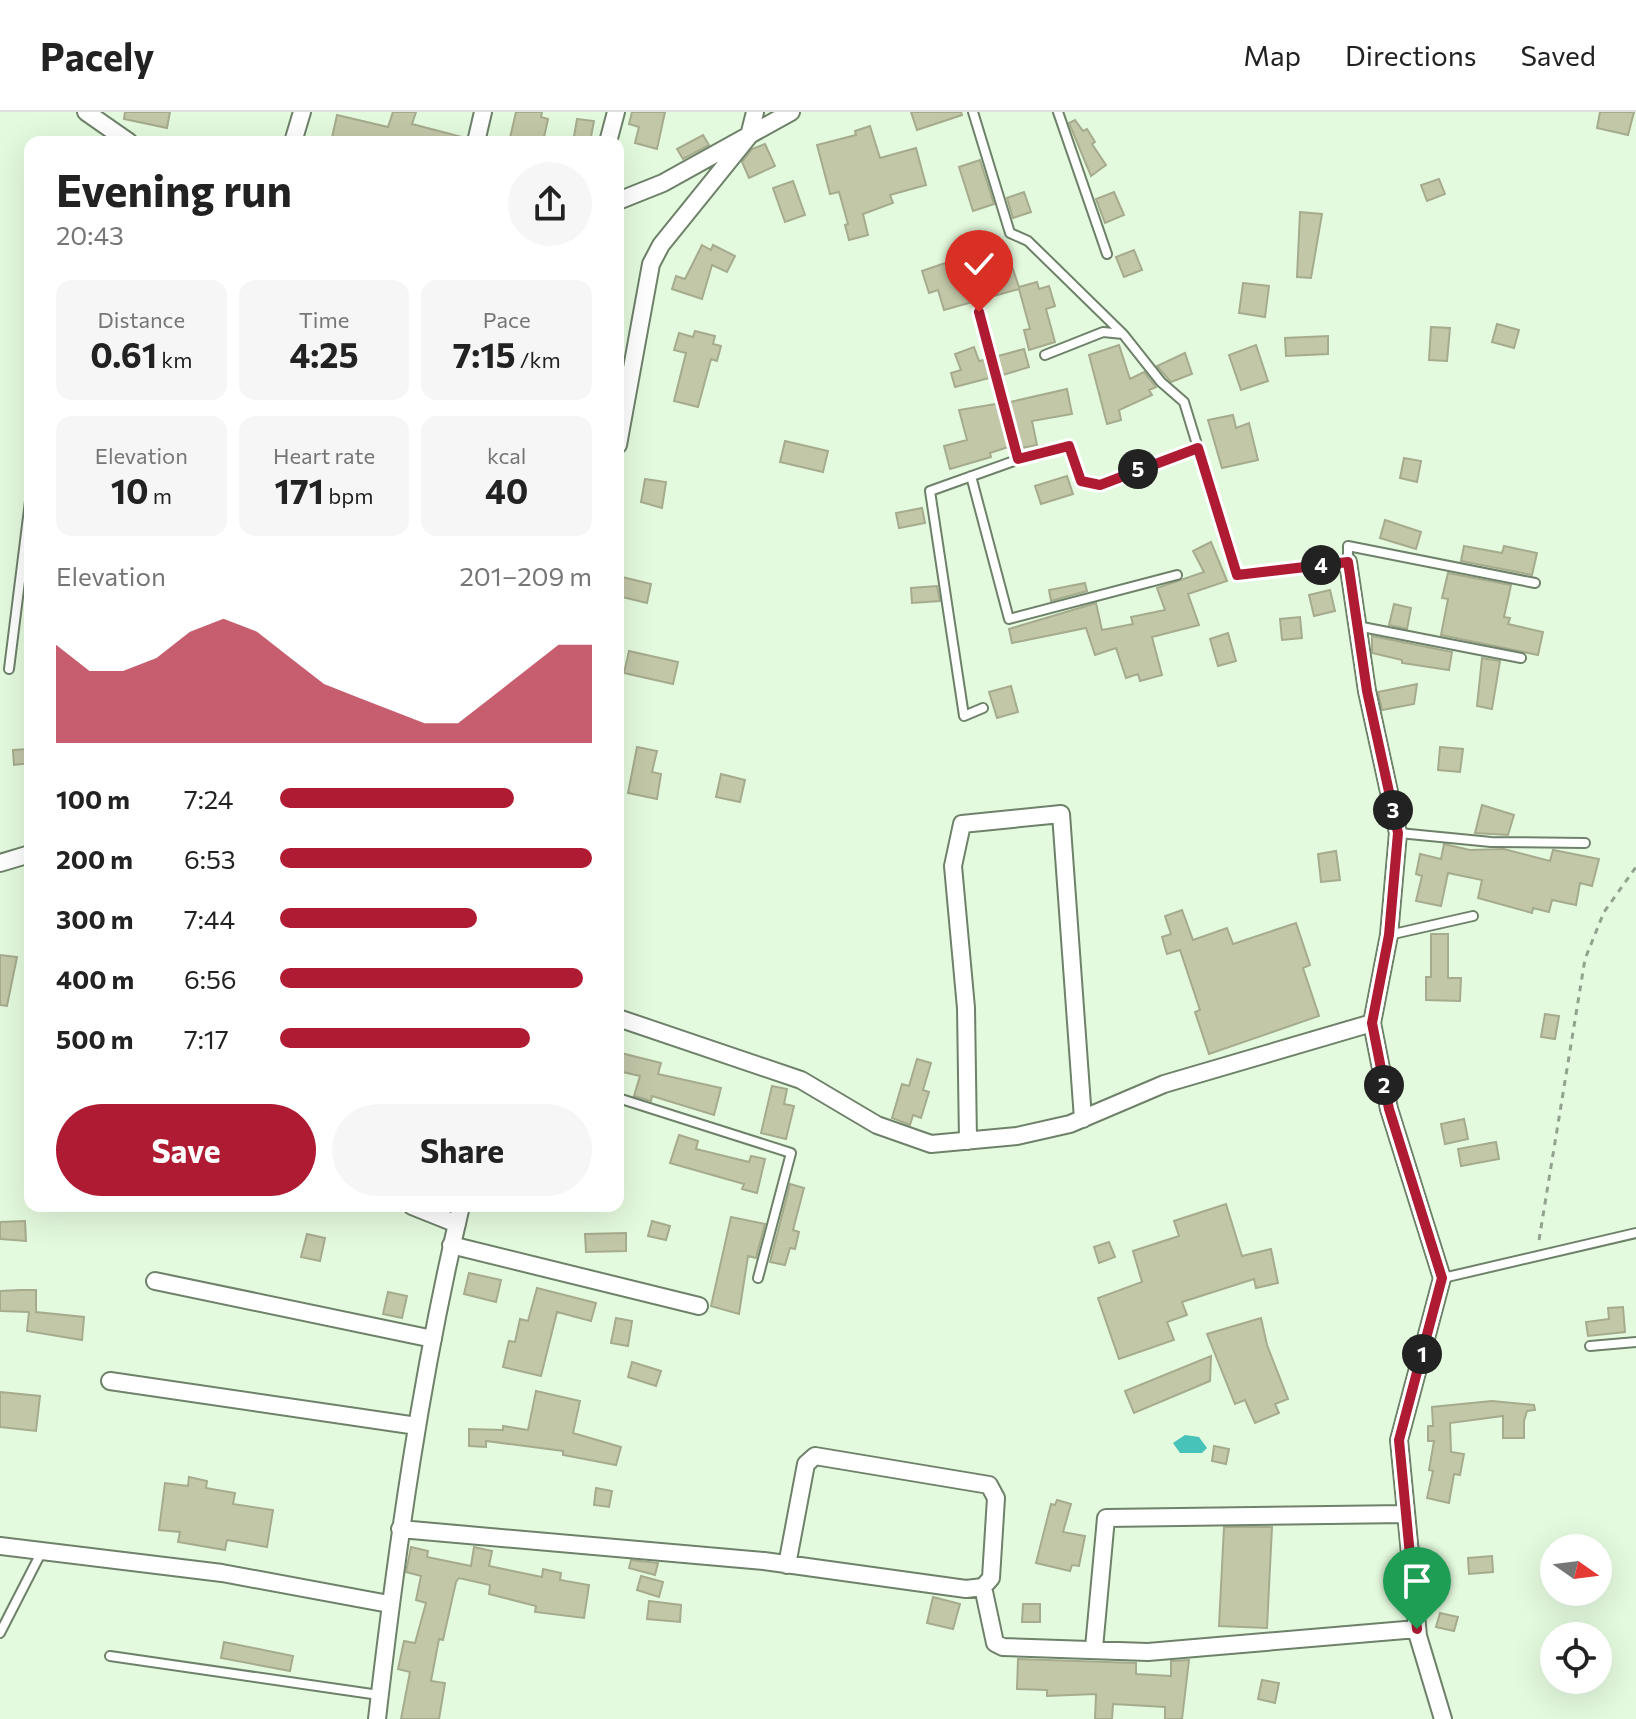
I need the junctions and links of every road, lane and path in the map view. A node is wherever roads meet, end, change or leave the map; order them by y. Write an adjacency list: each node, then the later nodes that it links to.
1 (86, 112): 9 (street)
2 (302, 112): 10 (street)
3 (483, 112): 11 (street)
4 (616, 112): 12 (street)
5 (755, 112): 13 (street)
6 (791, 112): 13 (street)
7 (973, 112): 17 (lane)
8 (1058, 112): 15 (lane)
9 (112, 136)
10 (295, 136)
11 (477, 136)
12 (610, 136)
13 (749, 136): 14 (street); 19 (street)
14 (624, 199)
15 (1107, 254)
16 (979, 312): 21 (lane)
17 (1123, 334): 18 (lane); 20 (lane)
18 (1045, 355)
19 (624, 412)
20 (1198, 448): 21 (lane); 24 (lane)
21 (1018, 459): 22 (lane)
22 (971, 476): 25 (lane); 30 (lane)
23 (24, 549): 29 (lane)
24 (1348, 562): 26 (lane); 27 (street)
25 (1177, 575)
26 (1535, 583)
27 (1357, 626): 28 (lane); 31 (street)
28 (1521, 658)
29 (9, 669)
30 (983, 708)
31 (1398, 833): 32 (lane); 37 (street)
32 (1585, 843)
33 (24, 856): 34 (street)
34 (0, 863)
35 (1636, 867): 48 (path)
36 (1473, 916): 37 (lane)
37 (1389, 935): 39 (street)
38 (624, 1020): 42 (street)
39 (1372, 1023): 41 (street); 50 (street)
40 (624, 1100): 49 (lane)
41 (1083, 1119): 42 (street); 42 (street)
42 (968, 1141)
43 (427, 1212): 45 (street)
44 (460, 1212): 45 (street)
45 (457, 1224): 47 (street)
46 (1636, 1233): 48 (lane)
47 (451, 1245): 52 (street); 53 (street)
48 (1537, 1256): 50 (lane)
49 (758, 1278)
50 (1442, 1278): 58 (street)
51 (155, 1281): 53 (street)
52 (699, 1306)
53 (433, 1339): 57 (street)
54 (1636, 1342): 55 (lane)
55 (1590, 1346)
56 (110, 1381): 57 (street)
57 (417, 1426): 59 (street)
58 (1406, 1514): 65 (street); 67 (street)
59 (400, 1529): 62 (street); 64 (street)
60 (0, 1546): 61 (street)
61 (41, 1553): 64 (street); 66 (lane)
62 (787, 1565): 63 (street); 63 (street)
63 (983, 1587): 67 (street)
64 (389, 1604): 69 (street)
65 (1417, 1629): 67 (street); 71 (street)
66 (0, 1633)
67 (1094, 1648)
68 (110, 1656): 69 (lane)
69 (380, 1695): 70 (street)
70 (377, 1719)
71 (1443, 1719)

